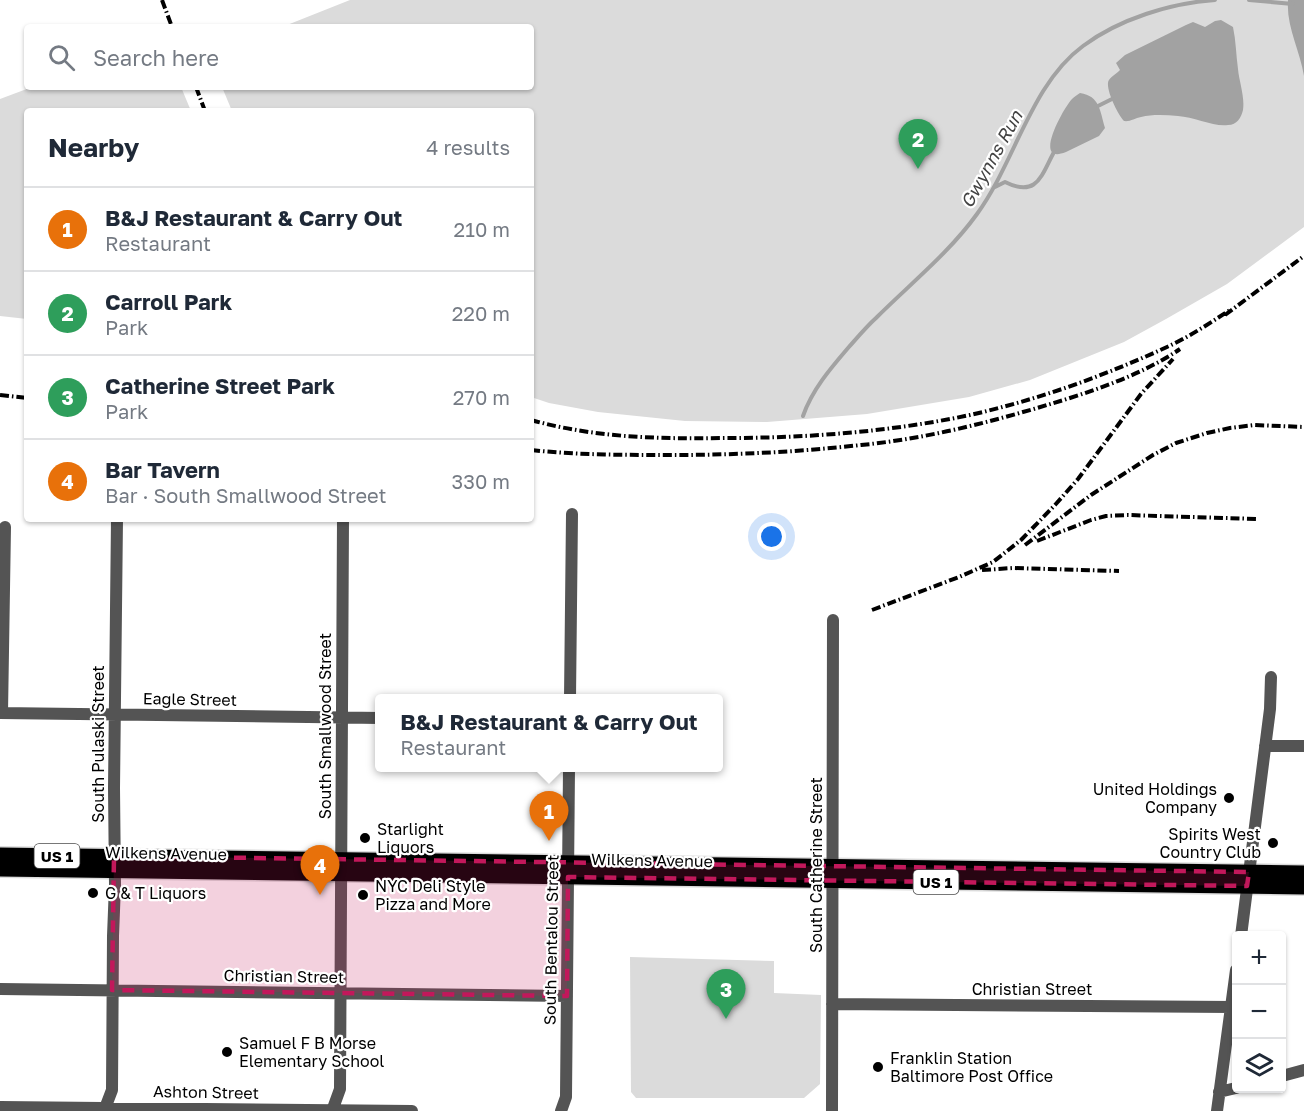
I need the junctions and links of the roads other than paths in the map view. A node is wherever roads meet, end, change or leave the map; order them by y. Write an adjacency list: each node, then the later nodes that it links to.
1 (572, 514): 7 (street)
2 (117, 522): 9 (street, South Pulaski Street)
3 (343, 522): 10 (street, South Smallwood Street)
4 (5, 527): 8 (street)
5 (833, 620): 21 (street, South Catherine Street)
6 (1271, 677): 12 (street)
7 (570, 694)
8 (1, 713): 9 (street, Eagle Street)
9 (115, 715): 10 (street, Eagle Street); 16 (street, South Pulaski Street)
10 (342, 717): 11 (street, Eagle Street); 17 (street, South Smallwood Street)
11 (375, 718)
12 (1265, 746): 13 (street); 22 (street)
13 (1304, 747)
14 (569, 772): 19 (street, South Bentalou Street)
15 (0, 855): 16 (main road, Wilkens Avenue / US 1)
16 (114, 863): 17 (main road, Wilkens Avenue / US 1); 18 (main road, Wilkens Avenue / US 1); 26 (street, South Pulaski Street)
17 (341, 866): 19 (main road, Wilkens Avenue / US 1); 27 (street, South Smallwood Street)
18 (0, 869)
19 (568, 870): 21 (main road, Wilkens Avenue / US 1); 28 (street, South Bentalou Street)
20 (1304, 873): 22 (main road, Wilkens Avenue / US 1)
21 (832, 874): 22 (main road, Wilkens Avenue / US 1); 29 (street, South Catherine Street)
22 (1248, 879): 23 (main road, Wilkens Avenue / US 1); 24 (street)
23 (1304, 887)
24 (1242, 931)
25 (0, 989): 26 (street, Christian Street)
26 (112, 990): 27 (street, Christian Street); 36 (street, South Pulaski Street)
27 (340, 993): 28 (street, Christian Street); 37 (street, South Smallwood Street)
28 (567, 996): 39 (street, South Bentalou Street)
29 (832, 1004): 30 (street, Christian Street); 40 (street, South Catherine Street)
30 (1232, 1007): 34 (street)
31 (1304, 1070): 32 (street)
32 (1286, 1075)
33 (1232, 1089): 34 (street)
34 (1220, 1092): 41 (street)
35 (0, 1107): 36 (street, Ashton Street)
36 (104, 1110): 37 (street, Ashton Street)
37 (332, 1111): 38 (street, Ashton Street)
38 (412, 1111)
39 (561, 1111)
40 (832, 1111)
41 (1217, 1111)

